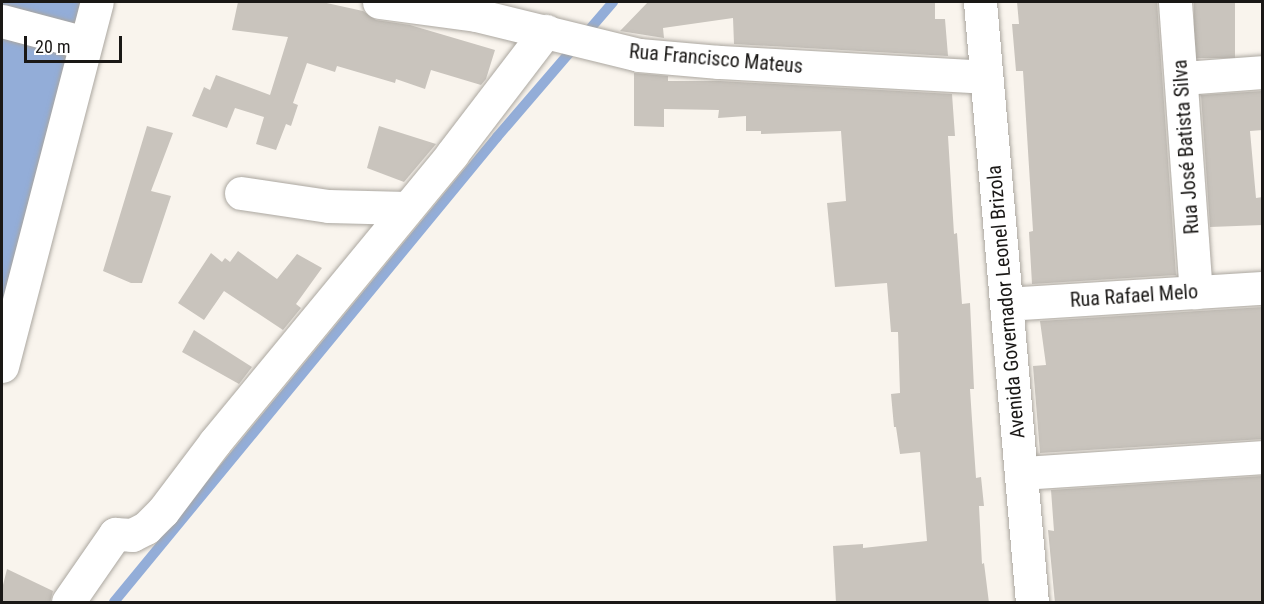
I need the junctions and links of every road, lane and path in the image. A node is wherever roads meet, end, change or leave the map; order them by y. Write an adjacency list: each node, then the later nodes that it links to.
1 (97, 2): 7 (street)
2 (379, 2): 6 (street, Rua Francisco Mateus)
3 (980, 2): 9 (street, Avenida Governador Leonel Brizola)
4 (1175, 2): 10 (street, Rua José Batista Silva)
5 (2, 21): 7 (street)
6 (546, 31): 9 (street, Rua Francisco Mateus); 12 (street)
7 (85, 43): 16 (street)
8 (1263, 72): 10 (street)
9 (986, 77): 15 (street, Avenida Governador Leonel Brizola)
10 (1182, 78): 14 (street, Rua José Batista Silva)
11 (241, 193): 12 (street)
12 (407, 208): 19 (street)
13 (1263, 288): 14 (street, Rua Rafael Melo)
14 (1196, 292): 15 (street, Rua Rafael Melo)
15 (1006, 304): 18 (street, Avenida Governador Leonel Brizola)
16 (2, 366)
17 (1263, 457): 18 (street)
18 (1022, 473): 20 (street, Avenida Governador Leonel Brizola)
19 (68, 603)
20 (1032, 603)

